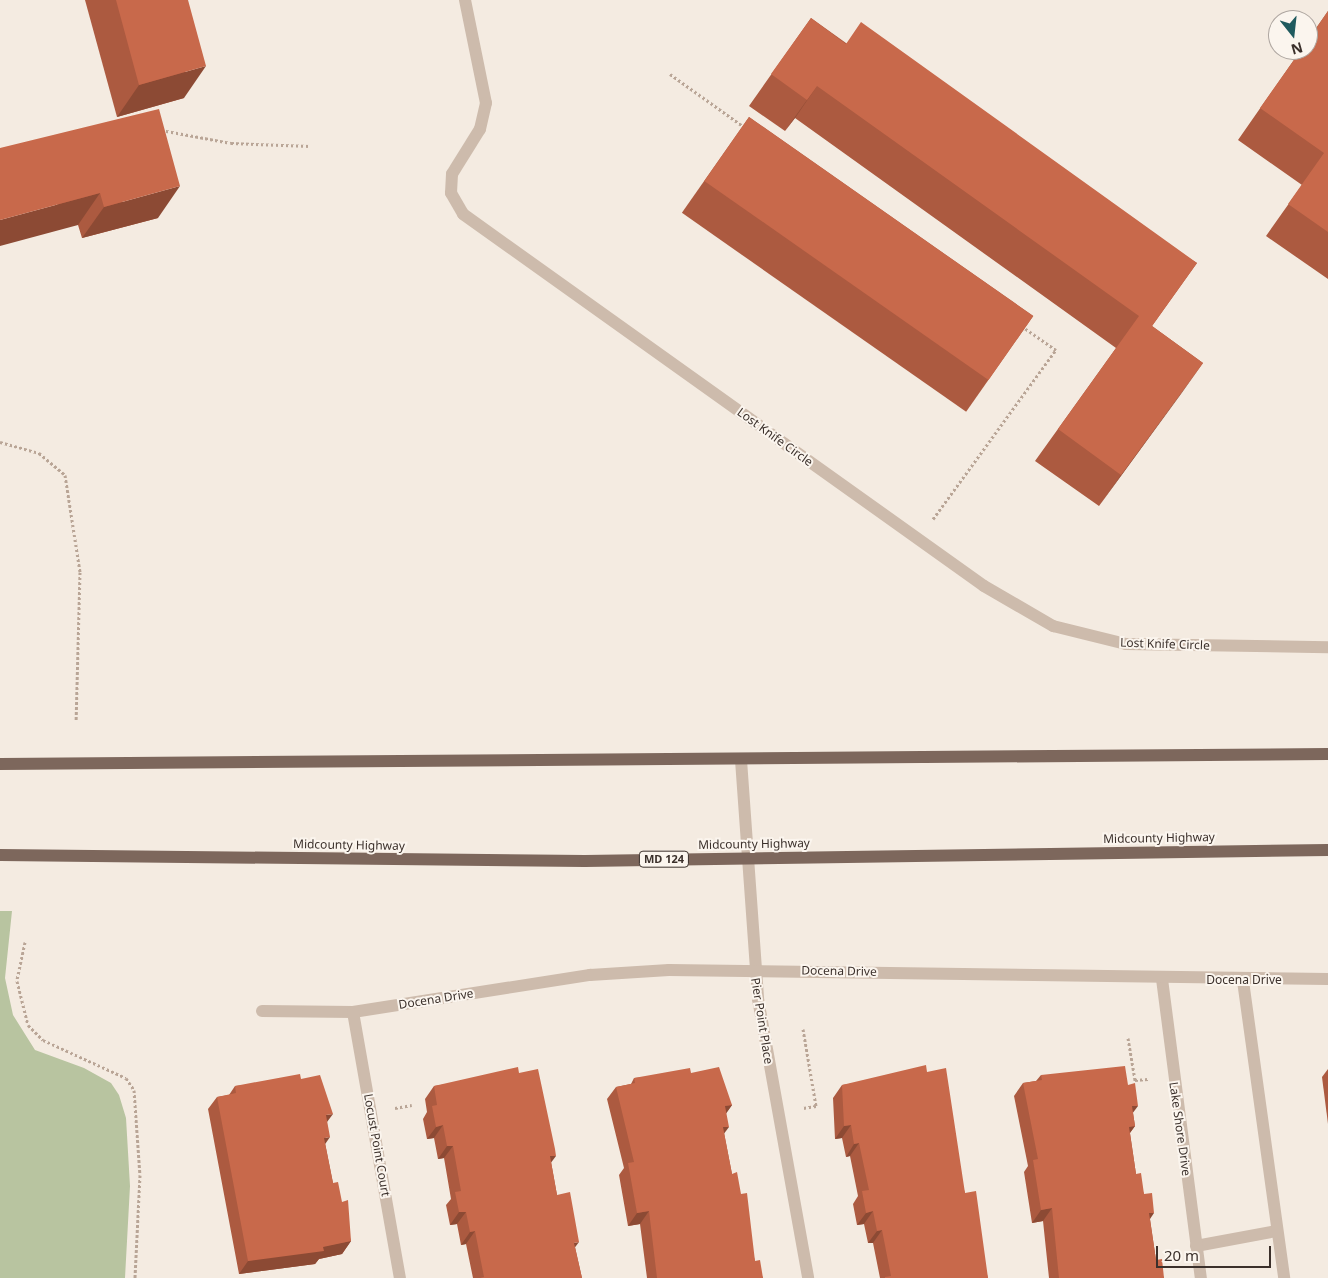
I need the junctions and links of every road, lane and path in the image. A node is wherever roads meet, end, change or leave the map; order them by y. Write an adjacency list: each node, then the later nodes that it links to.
1 (465, 0): 8 (street, Lost Knife Circle)
2 (670, 74): 4 (path)
3 (151, 127): 5 (path)
4 (750, 131)
5 (310, 146)
6 (1018, 323): 8 (path)
7 (0, 442): 10 (path)
8 (919, 540): 9 (street, Lost Knife Circle)
9 (1328, 647)
10 (76, 721)
11 (1328, 754): 12 (main road)
12 (741, 760): 13 (main road); 16 (street, Pier Point Place)
13 (0, 764)
14 (1328, 850): 16 (main road, Midcounty Highway / MD 124)
15 (0, 855): 16 (main road, Midcounty Highway / MD 124)
16 (746, 858): 18 (street, Pier Point Place)
17 (25, 942): 32 (path)
18 (754, 970): 19 (street, Docena Drive); 23 (street, Docena Drive); 34 (street, Pier Point Place)
19 (1162, 979): 21 (street, Docena Drive); 31 (street, Lake Shore Drive)
20 (1328, 979): 21 (street, Docena Drive)
21 (1243, 981): 30 (street)
22 (262, 1011): 23 (street, Docena Drive)
23 (353, 1012): 33 (street, Locust Point Court)
24 (803, 1030): 29 (path)
25 (1128, 1038): 26 (path)
26 (1151, 1078)
27 (412, 1105): 28 (path)
28 (392, 1108)
29 (803, 1108)
30 (1276, 1232): 31 (street); 36 (street)
31 (1196, 1246): 35 (street, Lake Shore Drive)
32 (135, 1278)
33 (400, 1278)
34 (808, 1278)
35 (1201, 1278)
36 (1284, 1278)

